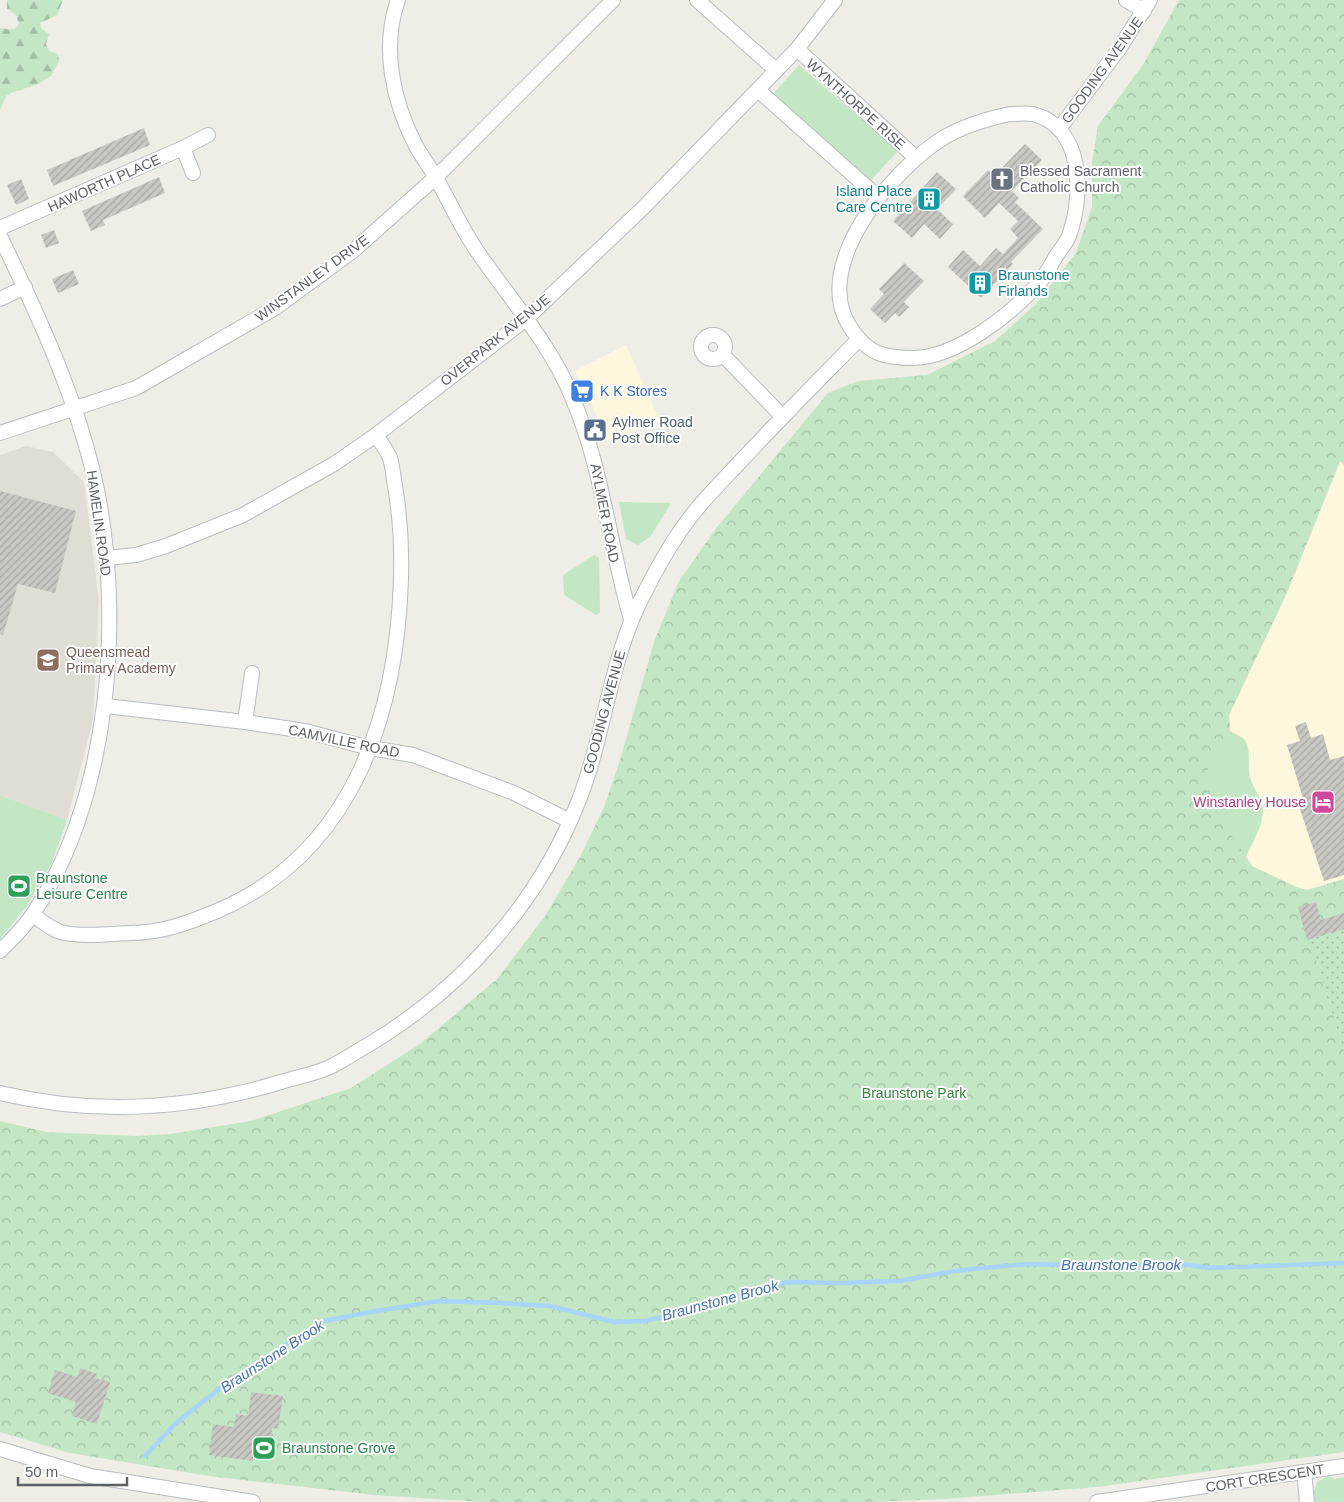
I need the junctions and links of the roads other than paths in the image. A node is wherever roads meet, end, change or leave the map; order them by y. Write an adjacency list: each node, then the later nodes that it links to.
1 (398, 0): 15 (street, AYLMER ROAD)
2 (613, 0): 15 (street, WINSTANLEY DRIVE)
3 (697, 0): 8 (street)
4 (835, 0): 7 (street, OVERPARK AVENUE)
5 (1126, 0): 6 (street, GOODING AVENUE)
6 (1147, 5): 10 (street, GOODING AVENUE)
7 (796, 49): 8 (street, OVERPARK AVENUE); 13 (street, WYNTHORPE RISE)
8 (776, 70): 9 (street, OVERPARK AVENUE)
9 (758, 90): 16 (street); 21 (street, OVERPARK AVENUE)
10 (1059, 130): 13 (street, GOODING AVENUE); 22 (street, GOODING AVENUE)
11 (208, 135): 12 (street, HAWORTH PLACE)
12 (183, 148): 14 (street); 17 (street, HAWORTH PLACE)
13 (916, 158): 16 (street, GOODING AVENUE)
14 (193, 173)
15 (436, 177): 21 (street, AYLMER ROAD); 24 (street, WINSTANLEY DRIVE)
16 (879, 198): 22 (street, GOODING AVENUE)
17 (0, 228)
18 (0, 236): 19 (street, HAMELIN ROAD)
19 (25, 288): 20 (street); 24 (street, HAMELIN ROAD)
20 (0, 299)
21 (526, 319): 27 (street, OVERPARK AVENUE); 29 (street, AYLMER ROAD)
22 (858, 340): 25 (street, GOODING AVENUE)
23 (723, 355): 25 (street)
24 (75, 410): 26 (street, WINSTANLEY DRIVE); 28 (street, HAMELIN ROAD)
25 (782, 416): 29 (street, GOODING AVENUE)
26 (0, 433)
27 (376, 435): 28 (street, OVERPARK AVENUE); 33 (street)
28 (107, 558): 31 (street, HAMELIN ROAD)
29 (631, 620): 34 (street, GOODING AVENUE)
30 (252, 673): 32 (street)
31 (106, 706): 32 (street, CAMVILLE ROAD); 35 (street, HAMELIN ROAD)
32 (245, 722): 33 (street, CAMVILLE ROAD)
33 (370, 748): 34 (street, CAMVILLE ROAD); 35 (street)
34 (570, 821): 37 (street, GOODING AVENUE)
35 (32, 915): 36 (street, HAMELIN ROAD)
36 (0, 951)
37 (0, 1093)
38 (0, 1449): 41 (street)
39 (1344, 1466): 40 (street, CORT CRESCENT)
40 (1304, 1472): 42 (street, CORT CRESCENT); 43 (street)
41 (253, 1502)
42 (1097, 1502)
43 (1307, 1502)

